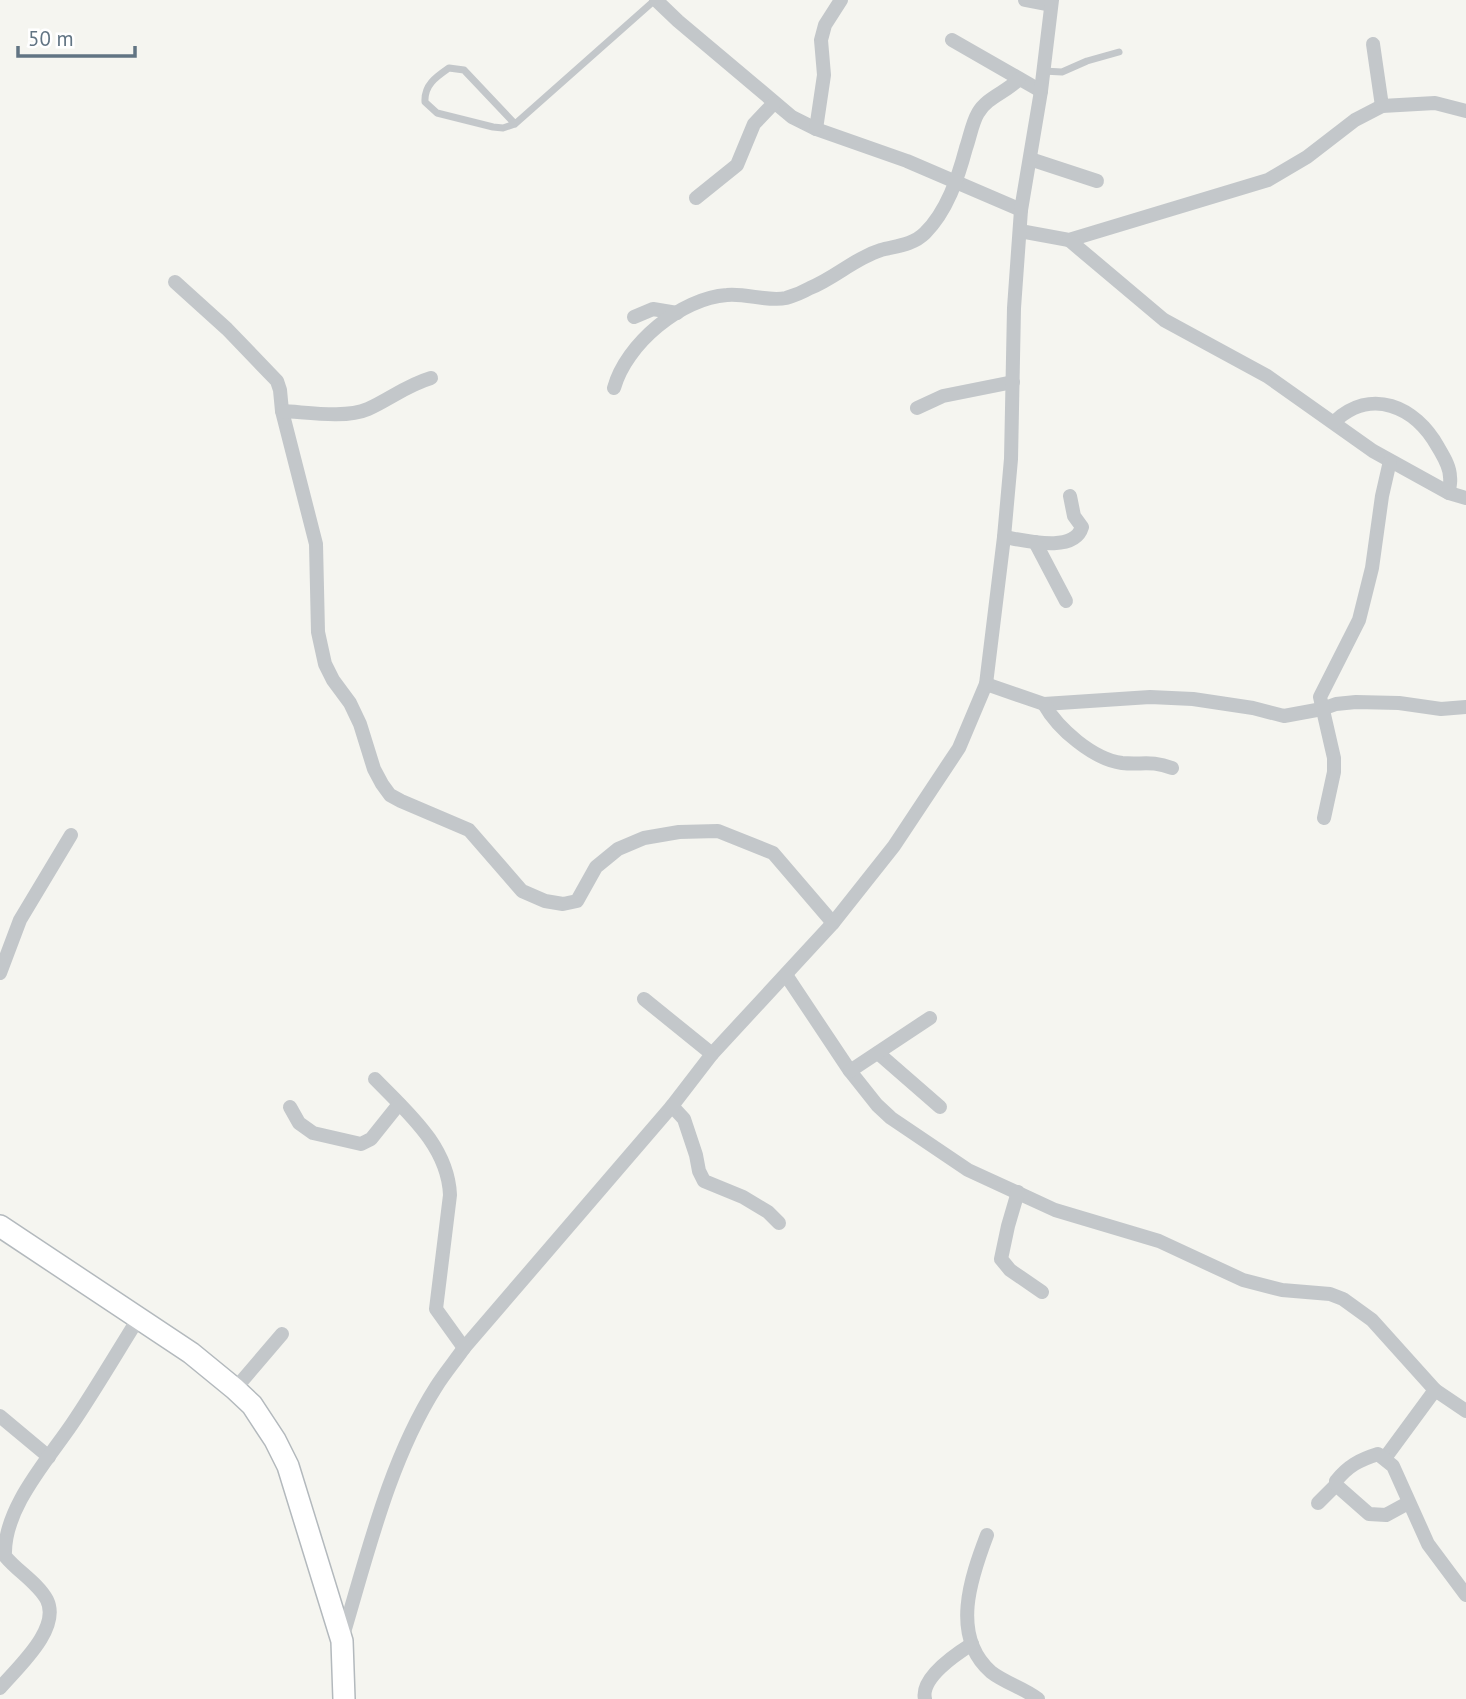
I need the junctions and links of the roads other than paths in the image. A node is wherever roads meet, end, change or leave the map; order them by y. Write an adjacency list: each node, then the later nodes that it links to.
1 (655, 0): 11 (street); 14 (lane)
2 (841, 0): 15 (street)
3 (1025, 0): 4 (street)
4 (1052, 3): 8 (street)
5 (952, 40): 9 (street)
6 (1373, 44): 12 (street)
7 (1119, 52): 8 (lane)
8 (1043, 71): 10 (street)
9 (1019, 79): 10 (street); 18 (street)
10 (1041, 91): 16 (street)
11 (774, 103): 15 (street); 19 (street)
12 (1382, 106): 13 (street); 22 (street)
13 (1466, 111)
14 (515, 124): 14 (lane)
15 (816, 129): 18 (street)
16 (1030, 159): 17 (street); 20 (street)
17 (1097, 181)
18 (955, 183): 20 (street); 24 (street)
19 (696, 198)
20 (1021, 210): 21 (street)
21 (1020, 231): 22 (street); 27 (street)
22 (1069, 240): 31 (street)
23 (175, 282): 30 (street)
24 (677, 313): 25 (street); 28 (street)
25 (634, 317)
26 (431, 378): 30 (street)
27 (1013, 382): 29 (street); 36 (street)
28 (614, 388)
29 (918, 408)
30 (282, 411): 46 (street)
31 (1334, 422): 32 (street); 33 (street)
32 (1390, 461): 33 (street); 42 (street)
33 (1449, 493): 35 (street)
34 (1070, 496): 37 (street)
35 (1466, 498)
36 (1004, 537): 37 (street); 39 (street)
37 (1035, 542): 38 (street)
38 (1066, 601)
39 (986, 684): 40 (street); 46 (street)
40 (1044, 704): 42 (street); 43 (street)
41 (1466, 707): 42 (street)
42 (1322, 709): 44 (street)
43 (1172, 768)
44 (1324, 818)
45 (71, 835): 47 (street)
46 (833, 923): 48 (street)
47 (0, 973)
48 (786, 975): 52 (street); 53 (street)
49 (644, 999): 52 (street)
50 (930, 1018): 51 (street)
51 (878, 1053): 53 (street); 58 (street)
52 (712, 1054): 56 (street)
53 (850, 1071): 59 (street)
54 (375, 1079): 55 (street)
55 (399, 1104): 57 (street); 65 (street)
56 (672, 1106): 60 (street); 65 (street)
57 (290, 1107)
58 (940, 1107)
59 (1018, 1192): 62 (street); 67 (street)
60 (779, 1223)
61 (0, 1226): 63 (street)
62 (1042, 1292)
63 (138, 1319): 66 (street); 70 (street)
64 (282, 1334): 66 (street)
65 (464, 1348): 77 (street)
66 (235, 1389): 77 (street)
67 (1435, 1390): 68 (street); 71 (street)
68 (1466, 1411)
69 (0, 1416): 70 (street)
70 (49, 1457): 79 (street)
71 (1385, 1458): 72 (street); 74 (street)
72 (1336, 1485): 73 (street); 74 (street)
73 (1318, 1503)
74 (1408, 1503): 76 (street)
75 (987, 1535): 78 (street)
76 (1466, 1595)
77 (342, 1641): 80 (street)
78 (972, 1644): 81 (street); 82 (street)
79 (0, 1688)
80 (344, 1699)
81 (925, 1699)
82 (1038, 1699)

